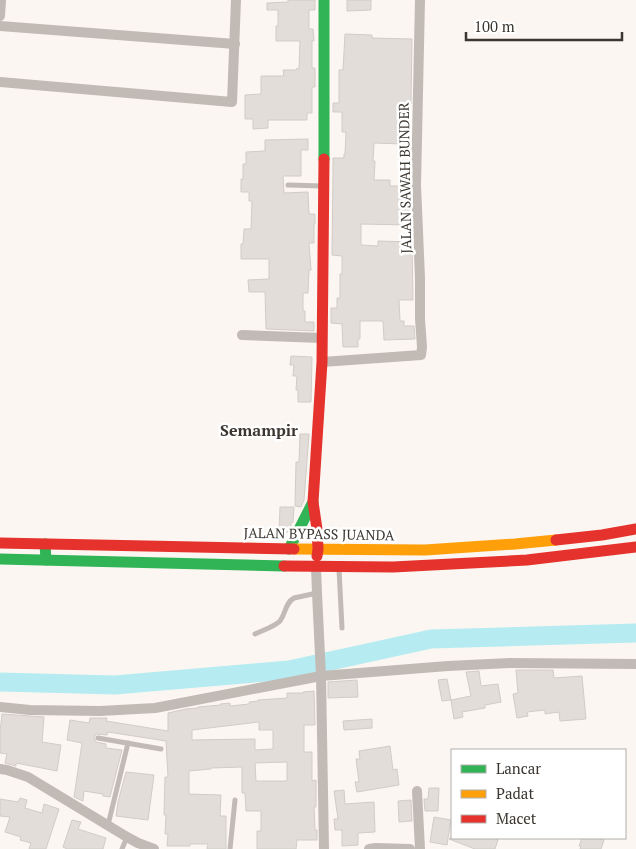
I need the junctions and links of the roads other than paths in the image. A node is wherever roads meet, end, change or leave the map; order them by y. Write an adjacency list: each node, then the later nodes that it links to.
1 (1, 0): 5 (street)
2 (236, 0): 7 (street)
3 (324, 0): 10 (main road)
4 (420, 0): 13 (street, JALAN SAWAH BUNDER)
5 (0, 16)
6 (0, 26): 7 (street)
7 (235, 44): 8 (street)
8 (0, 82)
9 (288, 185): 10 (lane)
10 (324, 186): 12 (main road)
11 (242, 335): 12 (street)
12 (322, 338): 13 (main road)
13 (322, 362): 14 (main road)
14 (313, 502): 20 (main road); 21 (main road)
15 (636, 529): 16 (main road, JALAN BYPASS JUANDA)
16 (576, 536): 21 (main road, JALAN BYPASS JUANDA); 22 (main road)
17 (0, 543): 18 (main road, JALAN BYPASS JUANDA)
18 (45, 544): 20 (main road, JALAN BYPASS JUANDA); 24 (main road)
19 (636, 547): 22 (main road)
20 (289, 549): 21 (main road, JALAN BYPASS JUANDA)
21 (318, 549): 26 (main road)
22 (580, 553): 25 (main road)
23 (0, 560): 24 (main road)
24 (46, 560): 26 (main road)
25 (339, 566): 26 (main road); 28 (lane)
26 (316, 567): 27 (street)
27 (317, 593): 29 (lane); 31 (street)
28 (342, 628)
29 (255, 634)
30 (636, 664): 31 (street)
31 (321, 674): 32 (street); 44 (street)
32 (0, 707)
33 (98, 738): 34 (lane)
34 (128, 743): 35 (lane); 39 (lane)
35 (161, 750)
36 (0, 769): 39 (street)
37 (417, 791): 47 (street)
38 (235, 800): 43 (lane)
39 (108, 825): 40 (street)
40 (127, 837): 41 (lane); 42 (street)
41 (122, 849)
42 (154, 849)
43 (230, 849)
44 (324, 849)
45 (368, 849): 46 (street)
46 (410, 849)
47 (420, 849)

